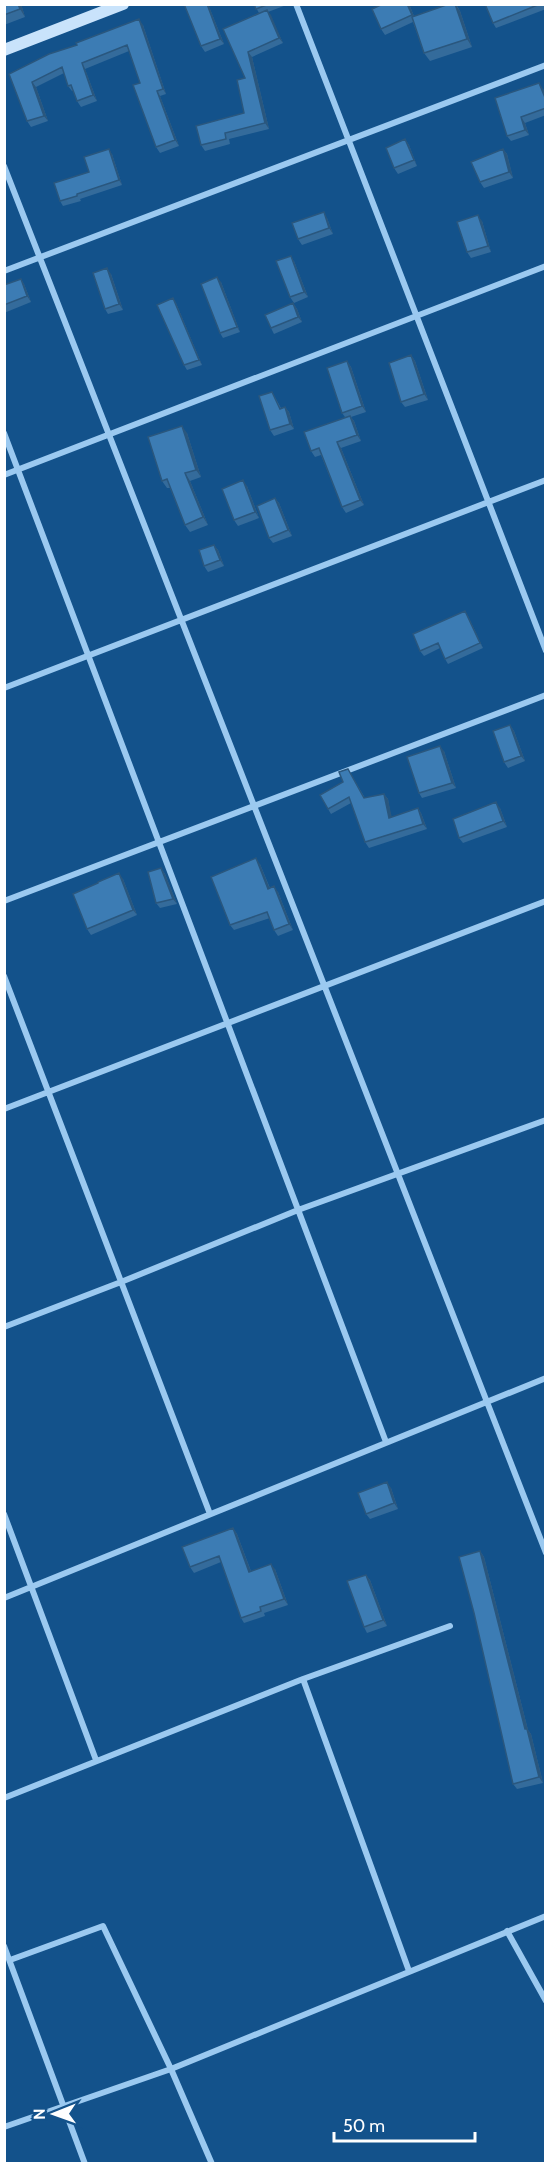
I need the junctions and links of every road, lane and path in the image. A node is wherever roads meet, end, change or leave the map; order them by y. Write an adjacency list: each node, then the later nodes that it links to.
1 (123, 4): 3 (street)
2 (296, 4): 5 (street)
3 (4, 50)
4 (546, 65): 5 (street)
5 (348, 140): 7 (street); 10 (street)
6 (4, 166): 7 (street)
7 (40, 258): 9 (street); 12 (street)
8 (546, 266): 10 (street)
9 (4, 271)
10 (416, 316): 12 (street); 16 (street)
11 (4, 433): 13 (street)
12 (109, 435): 13 (street); 17 (street)
13 (18, 470): 14 (street); 19 (street)
14 (4, 475)
15 (546, 480): 16 (street)
16 (488, 502): 17 (street); 18 (street)
17 (182, 620): 19 (street); 22 (street)
18 (546, 651)
19 (89, 656): 20 (street); 23 (street)
20 (4, 688)
21 (546, 695): 22 (street)
22 (254, 806): 23 (street); 27 (street)
23 (159, 842): 25 (street); 28 (street)
24 (546, 901): 27 (street)
25 (4, 902)
26 (4, 976): 29 (street)
27 (324, 986): 28 (street); 32 (street)
28 (227, 1023): 29 (street); 33 (street)
29 (49, 1092): 30 (street); 34 (street)
30 (4, 1109)
31 (546, 1120): 32 (street)
32 (398, 1174): 33 (street); 37 (street)
33 (298, 1210): 34 (street); 38 (street)
34 (121, 1282): 35 (street); 40 (street)
35 (4, 1327)
36 (546, 1378): 37 (street)
37 (486, 1402): 38 (street); 41 (street)
38 (386, 1442): 40 (street)
39 (4, 1514): 42 (street)
40 (210, 1514): 42 (street)
41 (546, 1553)
42 (32, 1586): 43 (street); 46 (street)
43 (4, 1598)
44 (450, 1626): 45 (street)
45 (303, 1679): 46 (street); 52 (street)
46 (96, 1760): 47 (street)
47 (4, 1798)
48 (546, 1916): 49 (street)
49 (507, 1931): 52 (street); 53 (street)
50 (4, 1946): 51 (street)
51 (10, 1960): 54 (street); 55 (street)
52 (409, 1971): 54 (street)
53 (546, 2001)
54 (171, 2068): 55 (street); 58 (street)
55 (64, 2106): 56 (street); 57 (street)
56 (4, 2127)
57 (86, 2163)
58 (212, 2163)

